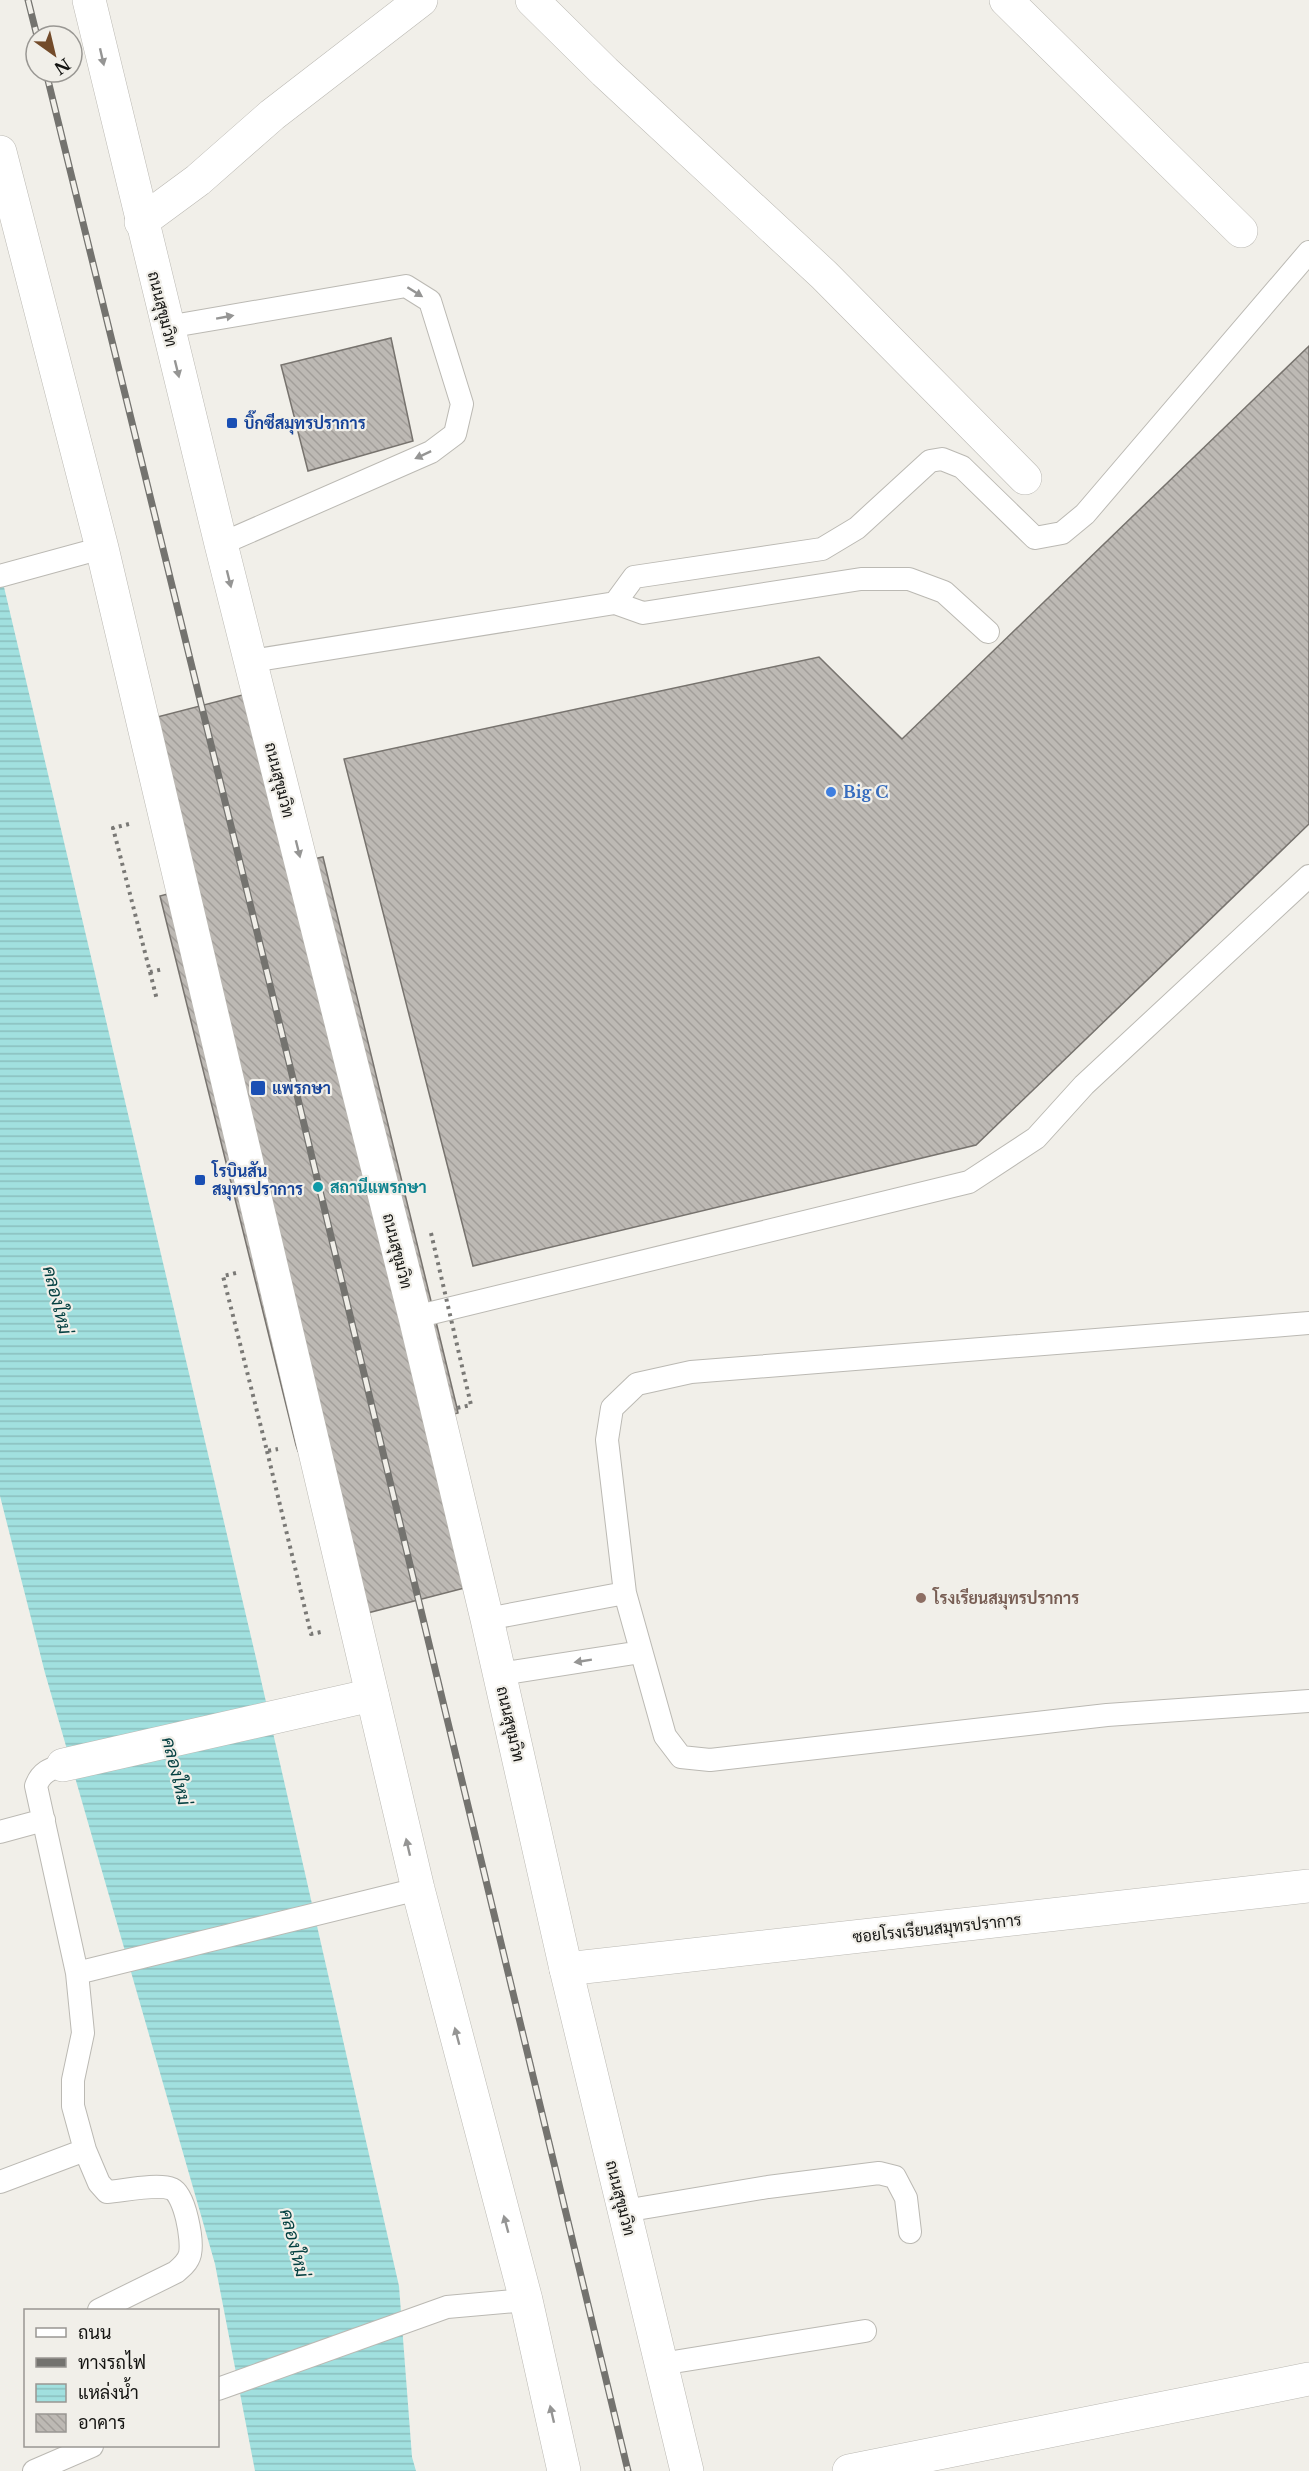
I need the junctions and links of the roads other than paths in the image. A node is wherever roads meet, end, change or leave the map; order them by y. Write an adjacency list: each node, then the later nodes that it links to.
1 (89, 0): 6 (main road, ถนนสุขุมวิท, one-way to 6)
2 (421, 0): 6 (main road)
3 (532, 0): 10 (main road)
4 (1006, 0): 7 (main road)
5 (0, 152): 12 (main road)
6 (141, 222): 9 (main road, ถนนสุขุมวิท)
7 (1241, 231)
8 (1309, 252): 14 (lane)
9 (167, 327): 11 (main road, ถนนสุขุมวิท, one-way to 11); 11 (lane, one-way to 11)
10 (1025, 478)
11 (221, 544): 16 (main road, ถนนสุขุมวิท, one-way to 16)
12 (102, 548): 13 (lane); 24 (main road)
13 (0, 576)
14 (615, 603): 15 (lane); 16 (lane)
15 (988, 632)
16 (251, 661): 18 (main road, ถนนสุขุมวิท, one-way to 18)
17 (1309, 876): 18 (lane)
18 (415, 1317): 21 (main road, ถนนสุขุมวิท)
19 (1309, 1323): 20 (lane)
20 (625, 1593): 21 (lane); 22 (lane)
21 (487, 1619): 23 (main road, ถนนสุขุมวิท)
22 (641, 1652): 23 (lane, one-way to 23); 25 (lane)
23 (500, 1674): 31 (main road, ถนนสุขุมวิท)
24 (372, 1695): 26 (main road); 30 (main road, one-way to 24)
25 (1309, 1701)
26 (63, 1765): 27 (lane)
27 (44, 1820): 28 (lane); 32 (lane)
28 (0, 1833)
29 (1309, 1886): 31 (main road, ซอยโรงเรียนสมุทรปราการ)
30 (418, 1889): 32 (lane); 37 (main road, one-way to 30)
31 (566, 1969): 35 (main road, ถนนสุขุมวิท)
32 (77, 1973): 33 (lane)
33 (85, 2150): 34 (lane); 38 (lane)
34 (0, 2182)
35 (624, 2211): 36 (lane); 40 (main road, ถนนสุขุมวิท)
36 (910, 2232)
37 (526, 2300): 42 (lane); 45 (main road, one-way to 37)
38 (101, 2309)
39 (865, 2331): 40 (lane)
40 (661, 2364): 46 (main road, ถนนสุขุมวิท)
41 (1309, 2379): 47 (main road)
42 (219, 2390)
43 (88, 2447): 44 (lane)
44 (46, 2468)
45 (564, 2471)
46 (687, 2471)
47 (849, 2471)

